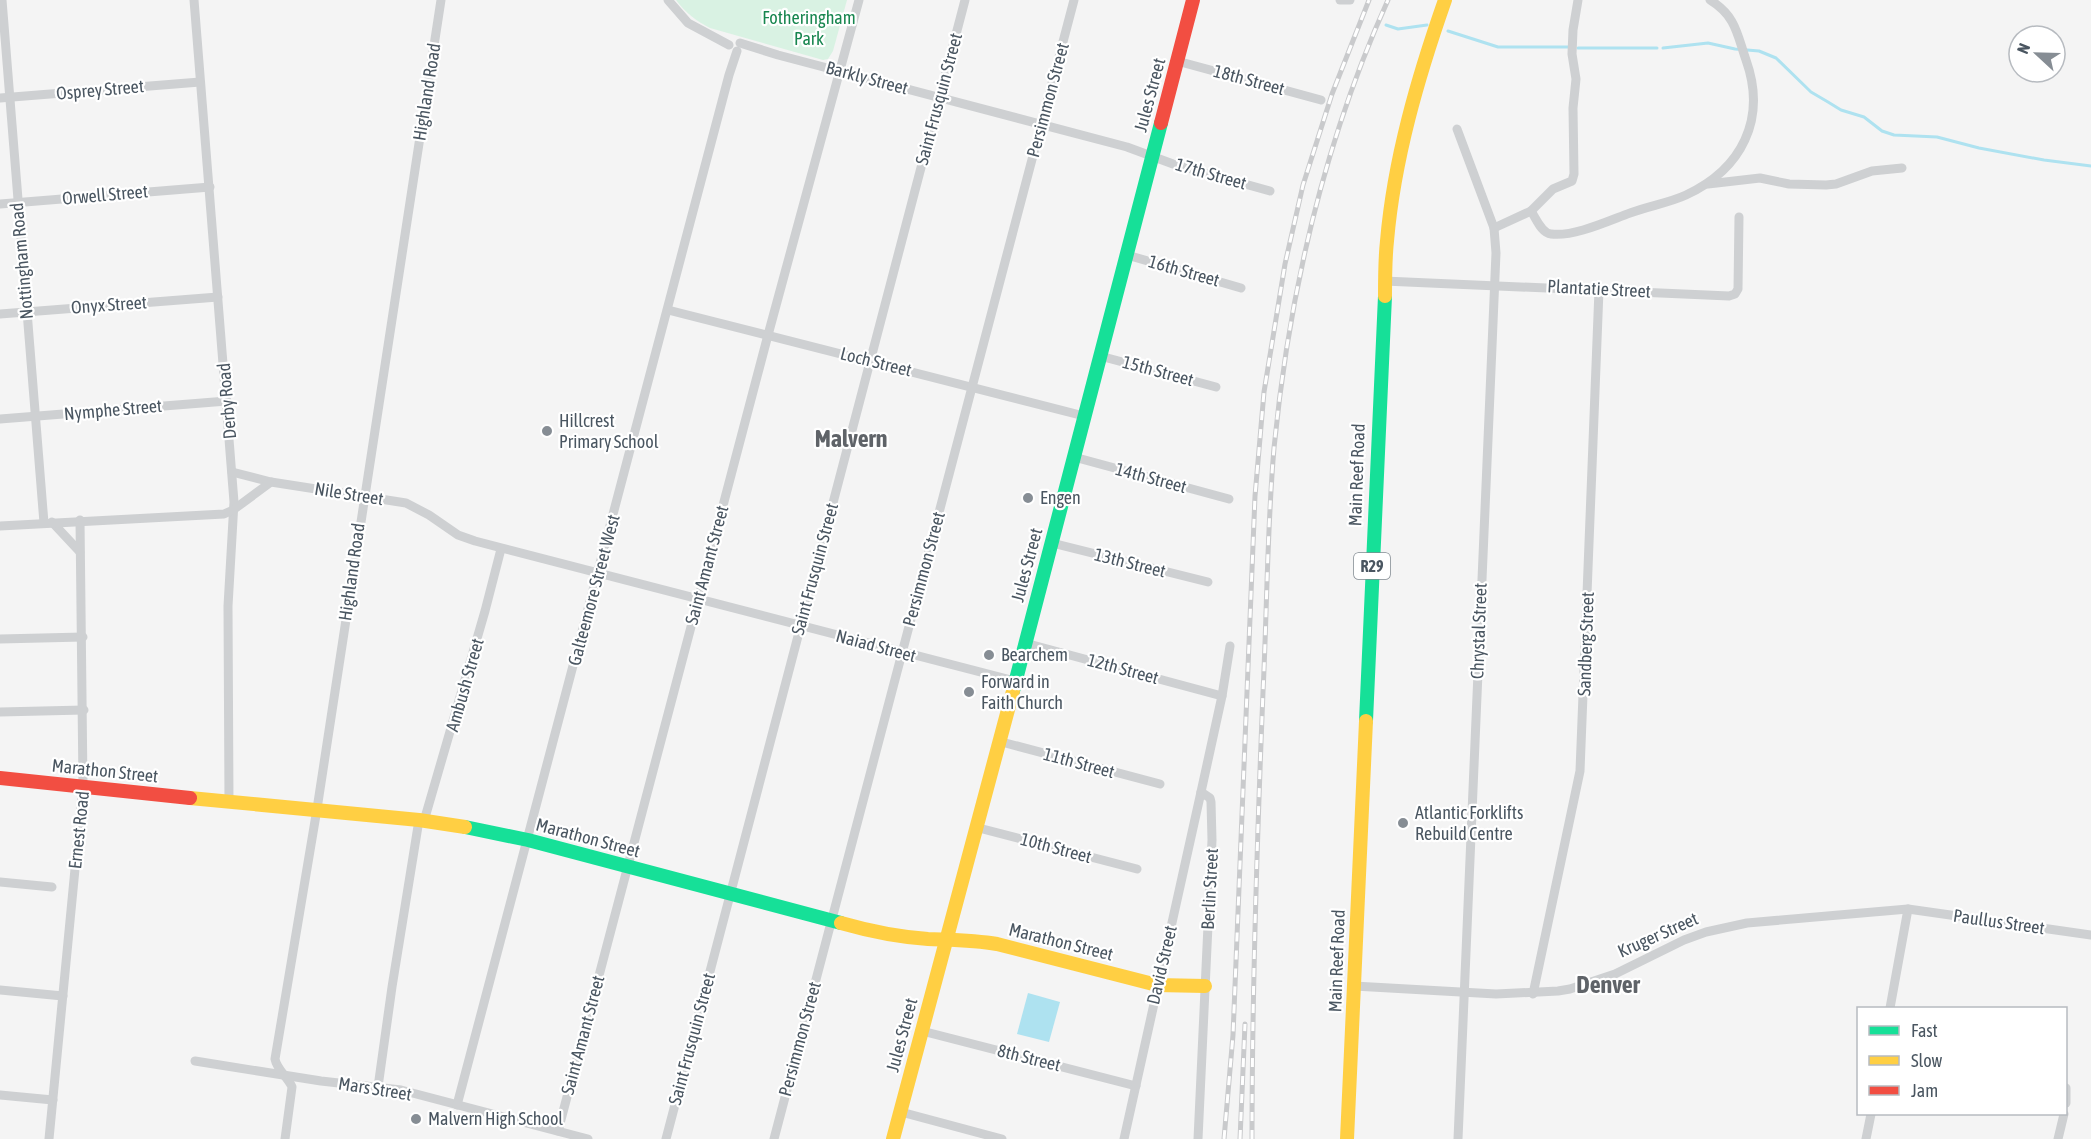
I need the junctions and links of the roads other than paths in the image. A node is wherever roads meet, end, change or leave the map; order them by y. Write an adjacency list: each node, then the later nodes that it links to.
1 (2, 0): 18 (street, Nottingham Road)
2 (194, 0): 17 (street, Derby Road)
3 (441, 0): 54 (street, Highland Road)
4 (668, 0): 14 (street, Barkly Street)
5 (859, 0): 16 (street, Saint Amant Street)
6 (965, 0): 19 (street, Saint Frusquin Street)
7 (1074, 0): 21 (street, Persimmon Street)
8 (1193, 0): 15 (main road, Jules Street)
9 (1340, 0): 10 (street)
10 (1350, 0)
11 (1445, 0): 34 (main road, Main Reef Road / R29)
12 (1578, 0): 30 (street)
13 (1710, 0): 25 (street)
14 (735, 46): 16 (street, Barkly Street); 39 (street, Galteemore Street West)
15 (1178, 61): 20 (street, 18th Street); 23 (main road, Jules Street)
16 (839, 71): 19 (street, Barkly Street); 42 (street, Saint Amant Street)
17 (200, 82): 18 (street, Osprey Street); 26 (street, Derby Road)
18 (5, 98): 28 (street, Nottingham Road)
19 (940, 98): 21 (street, Barkly Street); 44 (street, Saint Frusquin Street)
20 (1322, 100)
21 (1041, 124): 23 (street, Barkly Street); 45 (street, Persimmon Street)
22 (1457, 129): 32 (street, Chrystal Street)
23 (1153, 156): 27 (street, 17th Street); 33 (main road, Jules Street)
24 (1902, 168): 25 (street)
25 (1706, 184): 30 (street)
26 (210, 187): 28 (street, Orwell Street); 38 (street, Derby Road)
27 (1270, 191)
28 (18, 202): 29 (street, Orwell Street); 40 (street, Nottingham Road)
29 (0, 204)
30 (1531, 211): 32 (street)
31 (1739, 217): 37 (street, Plantatie Street)
32 (1494, 228): 35 (street, Chrystal Street)
33 (1127, 255): 36 (street, 16th Street); 43 (main road, Jules Street)
34 (1384, 281): 35 (street, Plantatie Street); 98 (main road, Main Reef Road / R29)
35 (1495, 284): 37 (street, Plantatie Street); 100 (street, Chrystal Street)
36 (1241, 288)
37 (1599, 290): 101 (street, Sandberg Street)
38 (218, 297): 40 (street, Onyx Street); 47 (street, Derby Road)
39 (668, 310): 42 (street, Loch Street); 64 (street, Galteemore Street West)
40 (26, 312): 41 (street, Onyx Street); 49 (street, Nottingham Road)
41 (0, 314)
42 (768, 335): 44 (street, Loch Street); 66 (street, Saint Amant Street)
43 (1100, 356): 46 (street, 15th Street); 48 (main road, Jules Street)
44 (870, 360): 45 (street, Loch Street); 67 (street, Saint Frusquin Street)
45 (973, 387): 48 (street, Loch Street); 72 (street, Persimmon Street)
46 (1216, 387)
47 (226, 401): 49 (street, Nymphe Street); 52 (street, Derby Road)
48 (1084, 416): 51 (main road, Jules Street)
49 (35, 417): 50 (street, Nymphe Street); 58 (street, Nottingham Road)
50 (0, 420)
51 (1074, 457): 55 (street, 14th Street); 61 (main road, Jules Street)
52 (232, 472): 53 (street, Nile Street); 56 (street, Derby Road)
53 (271, 482): 54 (street, Nile Street); 56 (street)
54 (364, 496): 60 (street, Nile Street); 83 (street, Highland Road)
55 (1229, 499)
56 (233, 510): 57 (street); 82 (street, Derby Road)
57 (80, 520): 58 (street); 63 (street, Ernest Road)
58 (48, 522): 59 (street); 63 (street)
59 (0, 526)
60 (458, 535): 62 (street, Naiad Street)
61 (1052, 543): 65 (street, 13th Street); 70 (main road, Jules Street)
62 (501, 549): 64 (street, Naiad Street); 84 (street, Ambush Street)
63 (80, 552): 68 (street, Ernest Road)
64 (598, 574): 66 (street, Naiad Street); 86 (street, Galteemore Street West)
65 (1208, 582)
66 (699, 599): 67 (street, Naiad Street); 87 (street, Saint Amant Street)
67 (801, 625): 72 (street, Naiad Street); 91 (street, Saint Frusquin Street)
68 (83, 637): 69 (street); 75 (street, Ernest Road)
69 (0, 639)
70 (1025, 643): 73 (main road, Jules Street); 74 (street, 12th Street)
71 (1230, 646): 74 (street)
72 (901, 653): 73 (street, Naiad Street); 93 (street, Persimmon Street)
73 (1015, 681): 77 (main road, Jules Street)
74 (1222, 696): 81 (street)
75 (84, 710): 76 (street); 80 (street, Ernest Road)
76 (0, 712)
77 (998, 741): 79 (street, 11th Street); 85 (main road, Jules Street)
78 (0, 778): 80 (main road, Marathon Street)
79 (1160, 784)
80 (84, 786): 82 (main road, Marathon Street); 102 (street, Ernest Road)
81 (1201, 792): 96 (street, David Street); 97 (street, Berlin Street)
82 (229, 803): 83 (main road, Marathon Street)
83 (317, 809): 84 (main road, Marathon Street); 106 (street, Highland Road)
84 (422, 820): 86 (main road, Marathon Street); 108 (street, Ambush Street)
85 (975, 827): 88 (street, 10th Street); 95 (main road, Jules Street)
86 (528, 840): 87 (main road, Marathon Street); 111 (street, Galteemore Street West)
87 (627, 866): 91 (main road, Marathon Street); 115 (street, Saint Amant Street)
88 (1137, 869)
89 (0, 882): 90 (street)
90 (52, 887)
91 (730, 893): 93 (main road, Marathon Street); 119 (street, Saint Frusquin Street)
92 (1908, 909): 94 (street, Paullus Street); 101 (street, Kruger Street); 103 (street)
93 (832, 921): 95 (main road, Marathon Street); 120 (street, Persimmon Street)
94 (2091, 935)
95 (945, 941): 96 (main road, Marathon Street); 104 (main road, Jules Street)
96 (1157, 985): 97 (main road); 107 (street, David Street)
97 (1205, 986): 124 (street, Berlin Street)
98 (1354, 986): 100 (street, Kruger Street); 125 (main road, Main Reef Road / R29)
99 (0, 990): 102 (street)
100 (1464, 993): 101 (street, Kruger Street); 126 (street, Chrystal Street)
101 (1533, 994)
102 (63, 996): 110 (street, Ernest Road)
103 (1890, 1007)
104 (922, 1031): 107 (street, 8th Street); 112 (main road, Jules Street)
105 (195, 1061): 106 (street, Mars Street)
106 (285, 1075): 108 (street, Mars Street); 117 (street, Highland Road)
107 (1136, 1086): 123 (street, David Street)
108 (378, 1087): 111 (street, Mars Street)
109 (0, 1095): 110 (street)
110 (53, 1100): 116 (street, Ernest Road)
111 (457, 1105): 115 (street, Mars Street)
112 (901, 1112): 121 (main road, Jules Street); 122 (street)
113 (1871, 1115): 127 (street)
114 (2064, 1115): 128 (street)
115 (558, 1131): 118 (street, Mars Street)
116 (49, 1139)
117 (285, 1139)
118 (588, 1139)
119 (666, 1139)
120 (774, 1139)
121 (893, 1139)
122 (1002, 1139)
123 (1124, 1139)
124 (1198, 1139)
125 (1347, 1139)
126 (1458, 1139)
127 (1866, 1139)
128 (2058, 1139)

